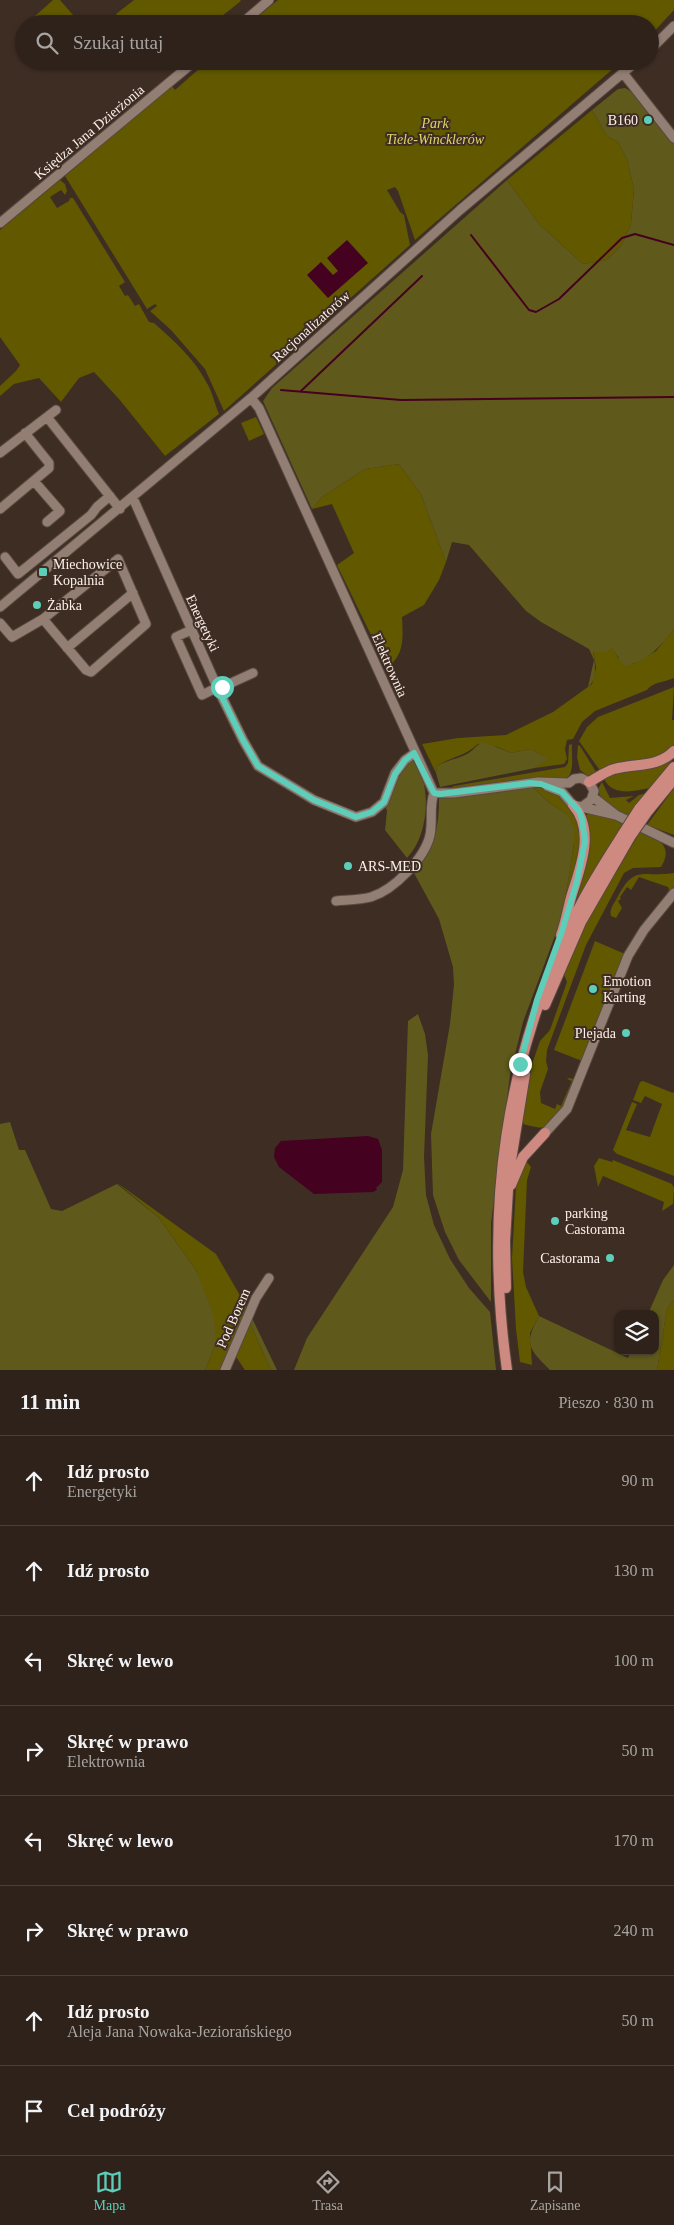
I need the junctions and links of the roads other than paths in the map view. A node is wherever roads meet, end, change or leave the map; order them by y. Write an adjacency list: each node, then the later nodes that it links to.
1 (270, 0): 2 (street)
2 (252, 15)
3 (674, 26): 4 (street)
4 (659, 41)
5 (184, 70): 9 (street, Księdza Jana Dzierżonia)
6 (626, 70): 7 (street, Racjonalizatorów)
7 (623, 73): 8 (street); 10 (street, Racjonalizatorów)
8 (674, 138)
9 (0, 223)
10 (251, 398): 17 (street, Racjonalizatorów); 31 (street, Elektrownia)
11 (56, 410): 12 (street)
12 (47, 417): 13 (street); 16 (street)
13 (25, 433): 14 (street); 15 (street)
14 (0, 453)
15 (34, 481): 18 (street); 20 (street)
16 (110, 496): 19 (street); 21 (street)
17 (133, 498): 19 (street, Racjonalizatorów); 26 (street, Energetyki)
18 (0, 509)
19 (120, 509): 23 (street, Racjonalizatorów)
20 (47, 522)
21 (4, 558)
22 (133, 592): 24 (street); 27 (street); 27 (street)
23 (0, 607)
24 (43, 619): 25 (street); 27 (street)
25 (0, 623)
26 (191, 630): 29 (street, Energetyki); 29 (street)
27 (67, 648)
28 (253, 673): 29 (street)
29 (218, 688): 31 (street, Energetyki)
30 (674, 751): 33 (main road)
31 (414, 753): 36 (street, Elektrownia)
32 (673, 772): 41 (main road, bridge)
33 (589, 782): 35 (street); 37 (street)
34 (530, 783): 35 (street); 36 (street); 38 (street)
35 (569, 783): 38 (street)
36 (434, 793): 45 (street)
37 (593, 797): 38 (street); 39 (street)
38 (575, 804): 39 (street); 46 (main road)
39 (616, 815): 40 (street)
40 (656, 833): 42 (street); 43 (street)
41 (626, 835): 46 (main road); 48 (main road)
42 (674, 838)
43 (674, 843)
44 (674, 894): 47 (street)
45 (336, 901)
46 (533, 1019): 51 (main road)
47 (545, 1133): 48 (main road)
48 (507, 1198): 52 (main road)
49 (269, 1278): 50 (street, Pod Borem)
50 (225, 1370)
51 (507, 1370)
52 (513, 1370)

